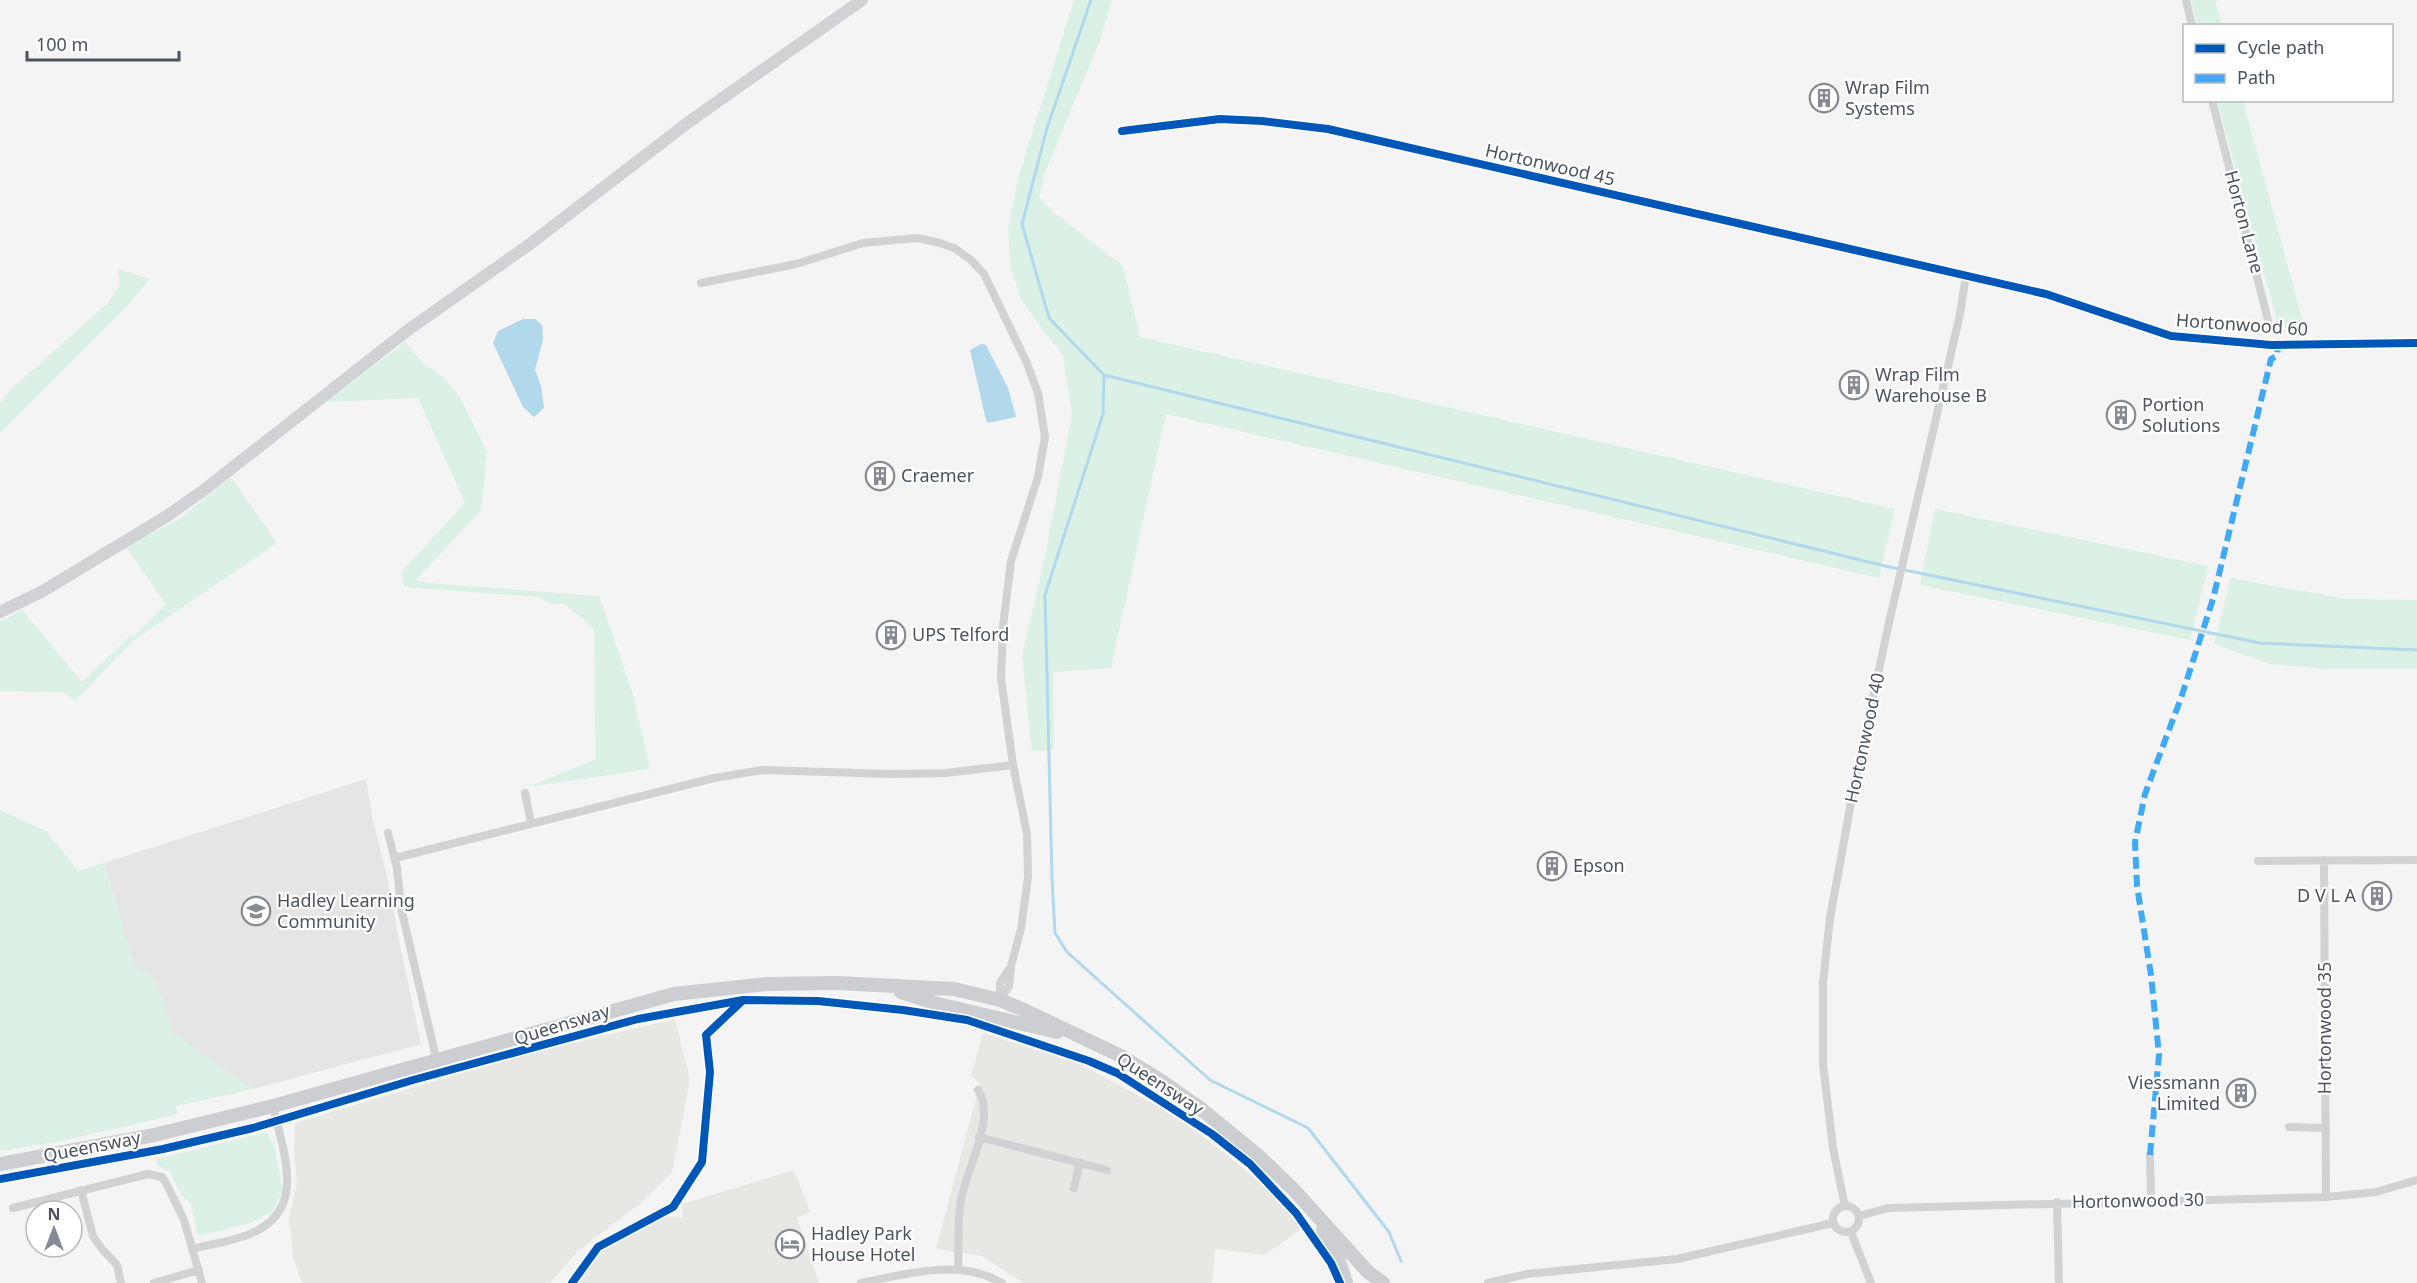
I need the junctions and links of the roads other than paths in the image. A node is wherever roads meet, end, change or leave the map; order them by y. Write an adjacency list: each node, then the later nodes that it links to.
1 (862, 0): 10 (street)
2 (2186, 0): 3 (street)
3 (2192, 24)
4 (2213, 102): 8 (street, Horton Lane)
5 (1122, 131): 6 (street, Hortonwood 45)
6 (1966, 275): 9 (street, Hortonwood 60); 39 (street, Hortonwood 40)
7 (701, 283): 11 (street)
8 (2268, 320)
9 (2417, 343)
10 (0, 612)
11 (1013, 765): 13 (street); 20 (street)
12 (525, 793): 13 (street)
13 (531, 823): 15 (street)
14 (388, 833): 15 (street)
15 (395, 858): 23 (street)
16 (2324, 860): 17 (street); 18 (street); 27 (street, Hortonwood 35)
17 (2417, 860)
18 (2258, 861)
19 (885, 986): 20 (main road, Queensway); 21 (main road, Queensway); 23 (main road, Queensway)
20 (1000, 1000): 21 (main road); 22 (main road, Queensway)
21 (995, 1017): 22 (main road, Queensway)
22 (1077, 1036): 41 (main road, Queensway)
23 (437, 1062): 25 (main road, Queensway)
24 (978, 1090): 28 (street)
25 (273, 1106): 31 (main road, Queensway); 45 (street)
26 (2289, 1127): 27 (street)
27 (2326, 1128): 36 (street, Hortonwood 35)
28 (980, 1137): 30 (street); 47 (street)
29 (2150, 1155): 37 (street)
30 (1080, 1162): 32 (street); 34 (street)
31 (0, 1164)
32 (1107, 1170)
33 (2417, 1180): 36 (street, Hortonwood 30)
34 (1074, 1188)
35 (81, 1190): 40 (street); 45 (street); 48 (street)
36 (2326, 1197): 37 (street, Hortonwood 30)
37 (2151, 1201): 38 (street, Hortonwood 30)
38 (2057, 1202): 42 (street, Hortonwood 30); 57 (street)
39 (1845, 1206): 42 (street); 43 (street)
40 (14, 1208)
41 (1316, 1215): 53 (main road, Queensway); 54 (main road, Queensway)
42 (1859, 1216): 44 (street)
43 (1833, 1223): 44 (street); 55 (street)
44 (1851, 1232): 56 (street)
45 (192, 1249): 46 (street)
46 (199, 1270): 49 (street); 50 (street)
47 (958, 1270): 51 (street); 52 (street)
48 (121, 1283)
49 (154, 1283)
50 (202, 1283)
51 (861, 1283)
52 (1002, 1283)
53 (1346, 1283)
54 (1383, 1283)
55 (1488, 1283)
56 (1871, 1283)
57 (2059, 1283)

